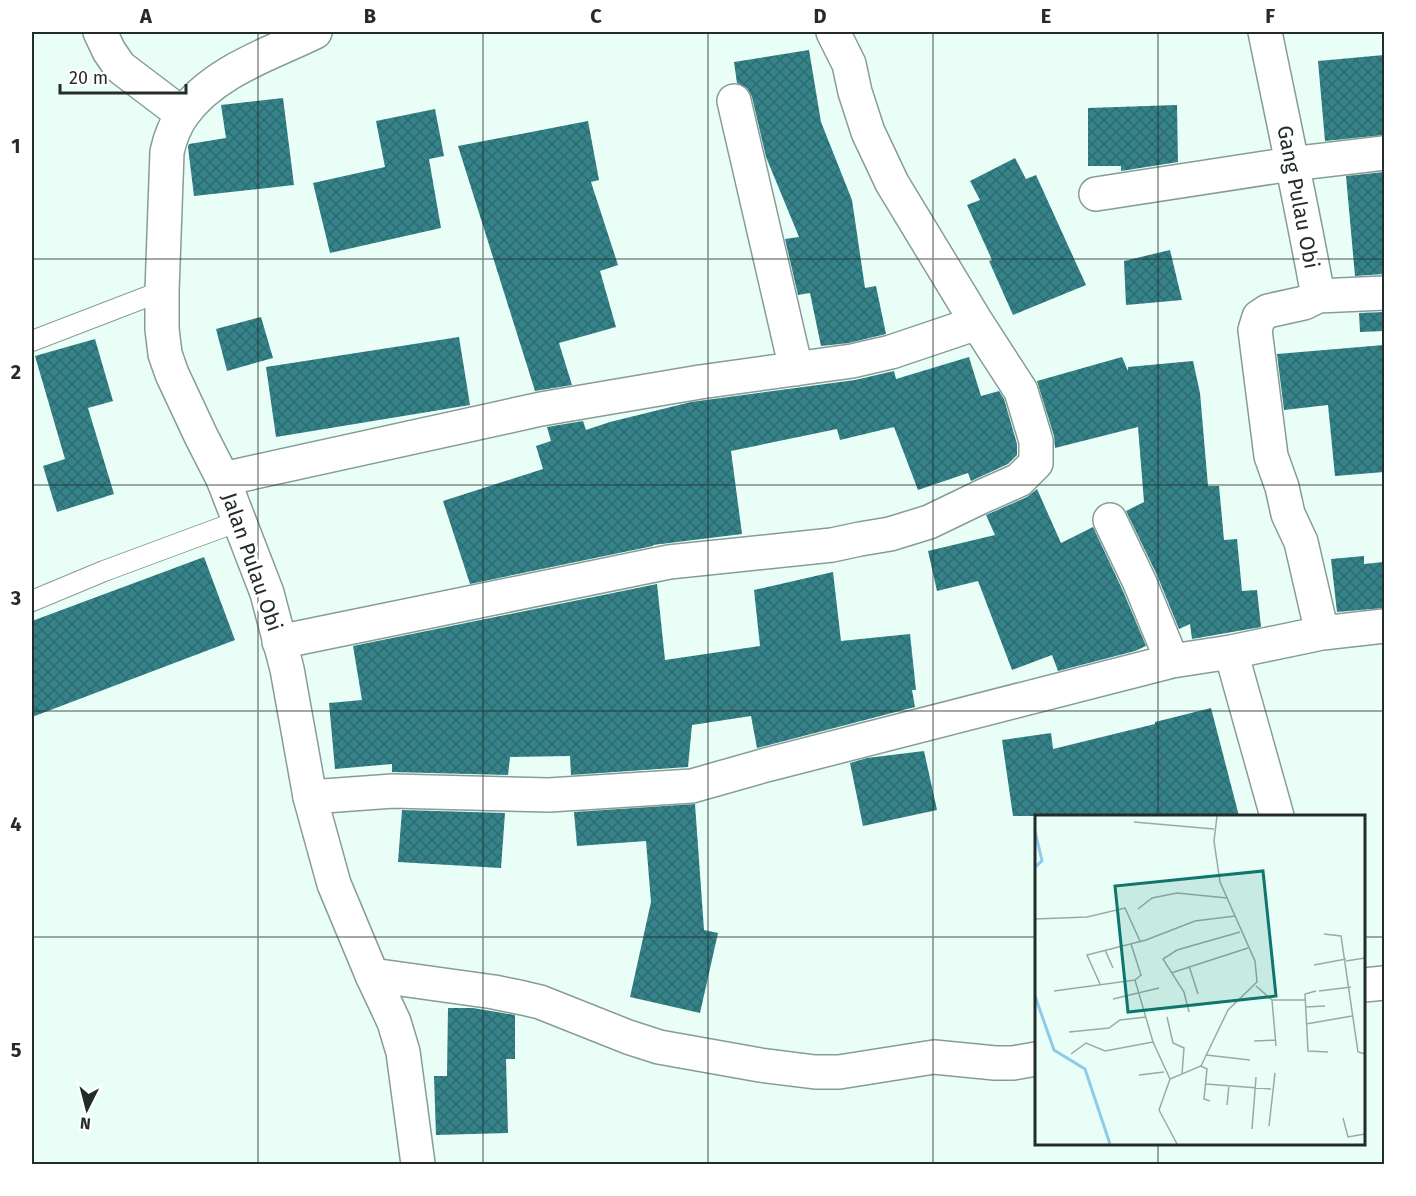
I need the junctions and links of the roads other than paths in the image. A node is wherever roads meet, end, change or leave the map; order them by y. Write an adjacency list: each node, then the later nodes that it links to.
1 (100, 32): 6 (street)
2 (315, 32): 6 (street, Jalan Pulau Obi)
3 (832, 32): 13 (street)
4 (1265, 32): 8 (street, Gang Pulau Obi)
5 (734, 101): 15 (street)
6 (182, 114): 10 (street, Jalan Pulau Obi)
7 (1384, 153): 8 (street)
8 (1292, 164): 9 (street); 12 (street, Gang Pulau Obi)
9 (1096, 194)
10 (162, 291): 14 (lane); 16 (street, Jalan Pulau Obi)
11 (1384, 293): 12 (street, Gang Pulau Obi)
12 (1318, 296): 21 (street)
13 (976, 323): 15 (street); 22 (street)
14 (32, 341)
15 (796, 369): 16 (street)
16 (223, 479): 18 (street, Jalan Pulau Obi)
17 (1110, 520): 24 (street)
18 (239, 521): 19 (lane); 22 (street, Jalan Pulau Obi)
19 (32, 601)
20 (1384, 626): 21 (street)
21 (1322, 633): 23 (street)
22 (279, 642): 25 (street, Jalan Pulau Obi)
23 (1231, 651): 24 (street); 26 (street)
24 (1172, 661): 25 (street)
25 (310, 797): 27 (street, Jalan Pulau Obi)
26 (1277, 815)
27 (372, 975): 30 (street); 31 (street, Jalan Pulau Obi)
28 (1384, 983): 29 (street)
29 (1365, 985)
30 (1035, 1059)
31 (418, 1164)

